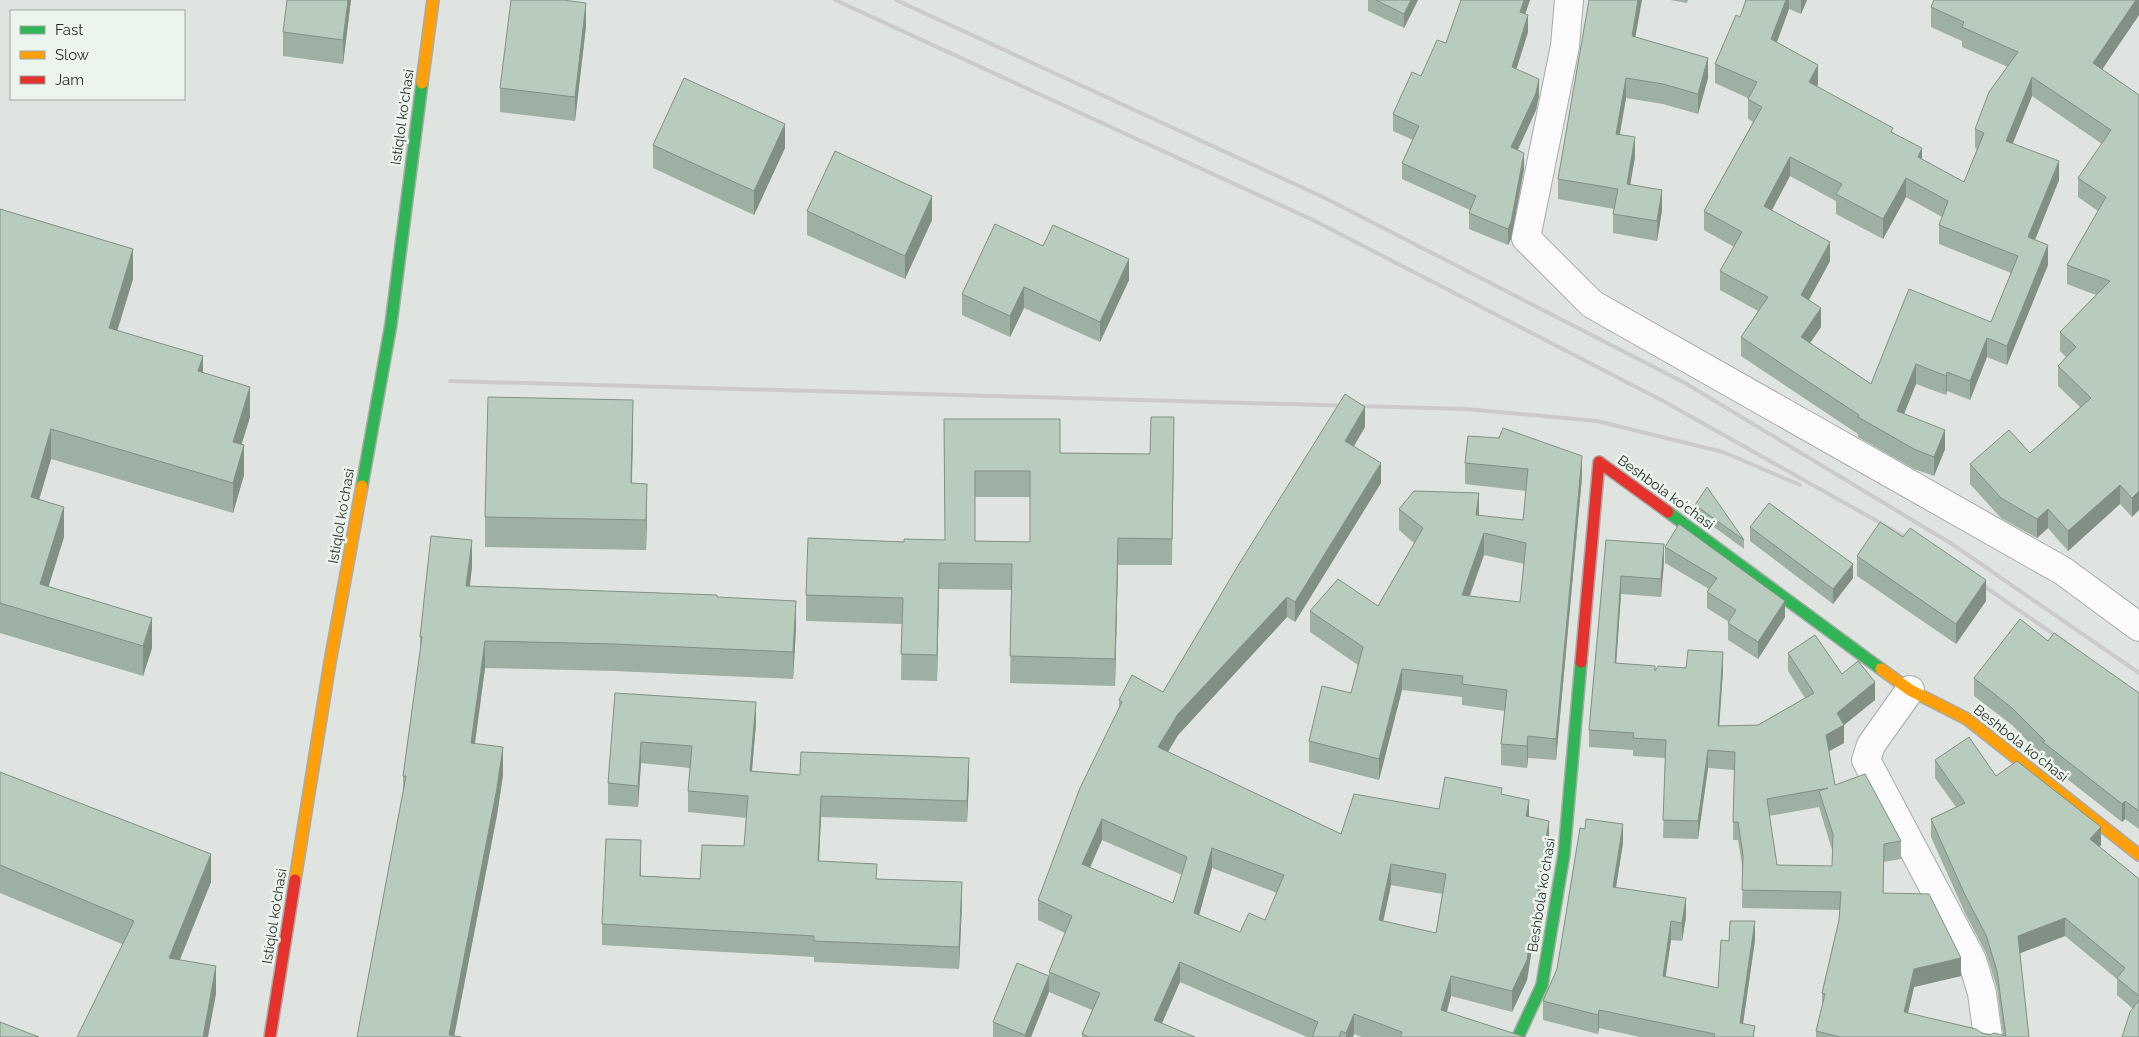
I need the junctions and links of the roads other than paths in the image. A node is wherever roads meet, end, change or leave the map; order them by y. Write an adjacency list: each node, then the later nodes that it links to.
1 (433, 0): 6 (street, Istiqlol ko'chasi)
2 (1569, 0): 3 (street)
3 (2139, 626)
4 (1910, 690): 5 (street, Beshbola koʻchasi); 7 (street, Beshbola koʻchasi); 8 (street)
5 (2139, 855)
6 (270, 1037)
7 (1518, 1037)
8 (1988, 1037)

